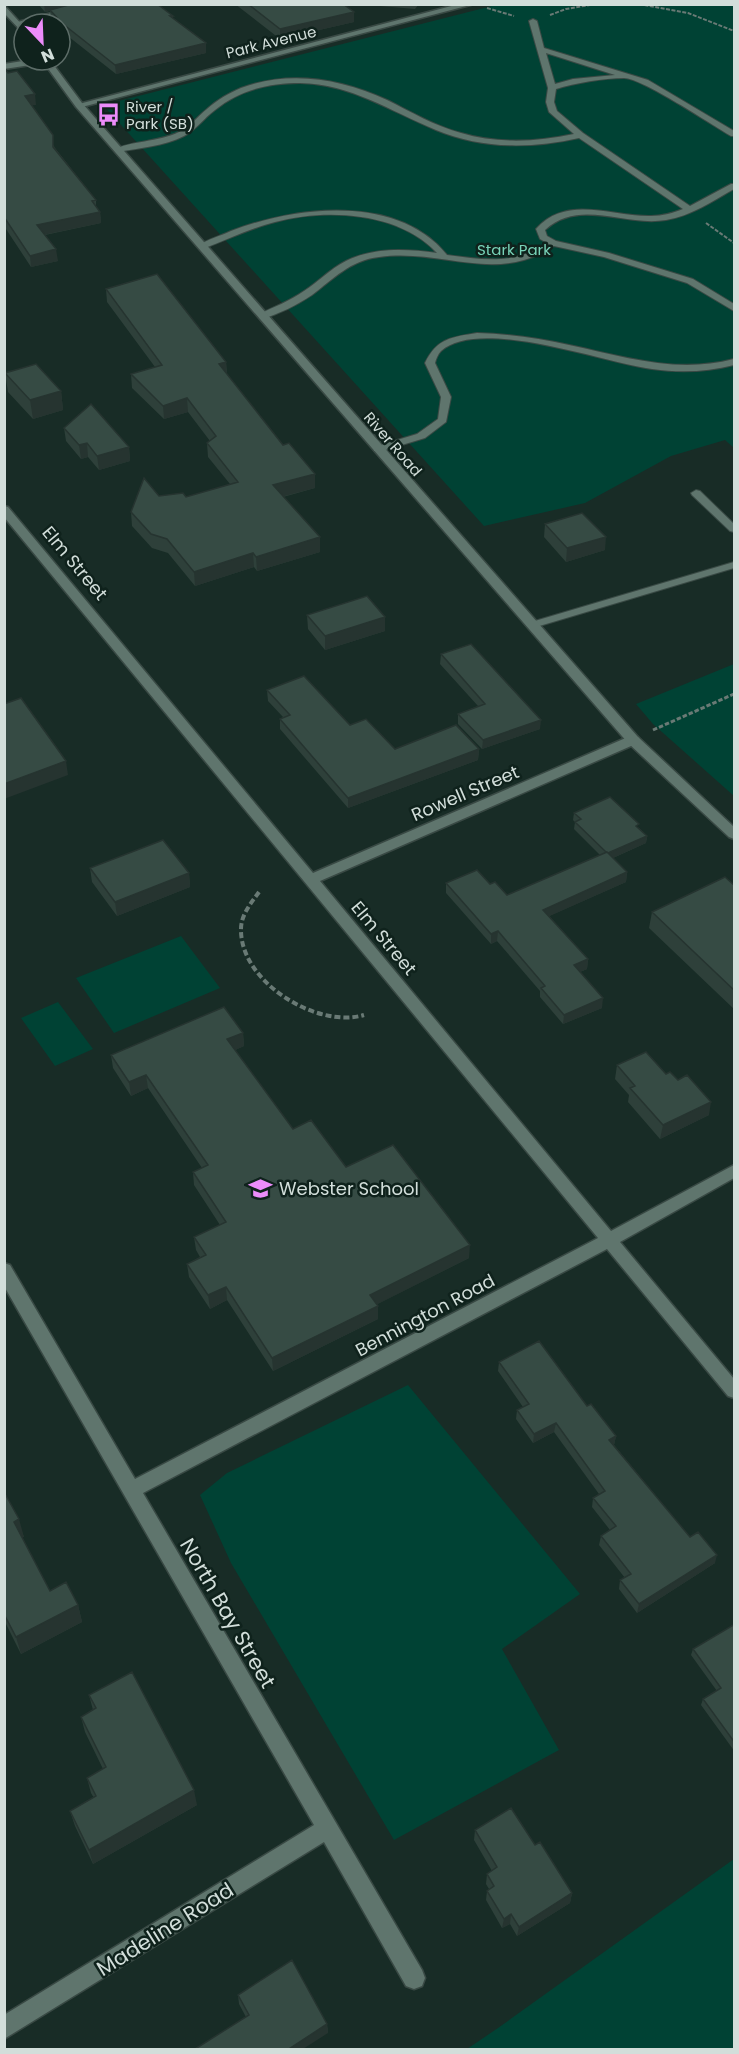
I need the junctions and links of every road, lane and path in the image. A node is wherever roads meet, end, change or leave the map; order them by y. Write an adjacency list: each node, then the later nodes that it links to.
1 (98, 4): 6 (street)
2 (470, 4): 13 (street, Park Avenue)
3 (596, 4): 7 (path)
4 (639, 4): 8 (path)
5 (487, 8): 7 (path)
6 (64, 12)
7 (533, 21): 9 (lane)
8 (735, 31)
9 (540, 49): 11 (lane); 12 (lane)
10 (54, 72): 13 (street, River Road)
11 (631, 76): 12 (lane); 14 (lane)
12 (552, 88): 15 (lane)
13 (79, 105): 16 (street, River Road)
14 (735, 134)
15 (580, 135): 16 (lane); 18 (lane)
16 (118, 150): 21 (street, River Road)
17 (735, 186): 18 (lane)
18 (689, 210): 19 (lane); 20 (path)
19 (553, 243): 22 (lane); 23 (lane)
20 (735, 243)
21 (201, 246): 22 (lane); 24 (street, River Road)
22 (443, 255): 24 (lane)
23 (735, 308)
24 (262, 316): 26 (street, River Road)
25 (735, 362): 26 (lane)
26 (378, 449): 31 (street, River Road)
27 (696, 493): 29 (lane)
28 (4, 509): 36 (street, Elm Street)
29 (735, 529)
30 (735, 565): 31 (lane)
31 (532, 626): 34 (street, River Road)
32 (735, 694): 33 (path)
33 (652, 731)
34 (633, 740): 35 (street, River Road); 36 (street, Rowell Street)
35 (735, 834)
36 (311, 879): 40 (street, Elm Street)
37 (259, 892): 38 (path)
38 (364, 1015)
39 (735, 1172): 40 (street, Bennington Road)
40 (609, 1240): 42 (street, Elm Street); 43 (street, Bennington Road)
41 (4, 1270): 43 (street, North Bay Street)
42 (735, 1391)
43 (132, 1490): 44 (street, North Bay Street)
44 (326, 1829): 45 (street, North Bay Street); 46 (street, Madeline Road)
45 (414, 1978)
46 (4, 2028)

